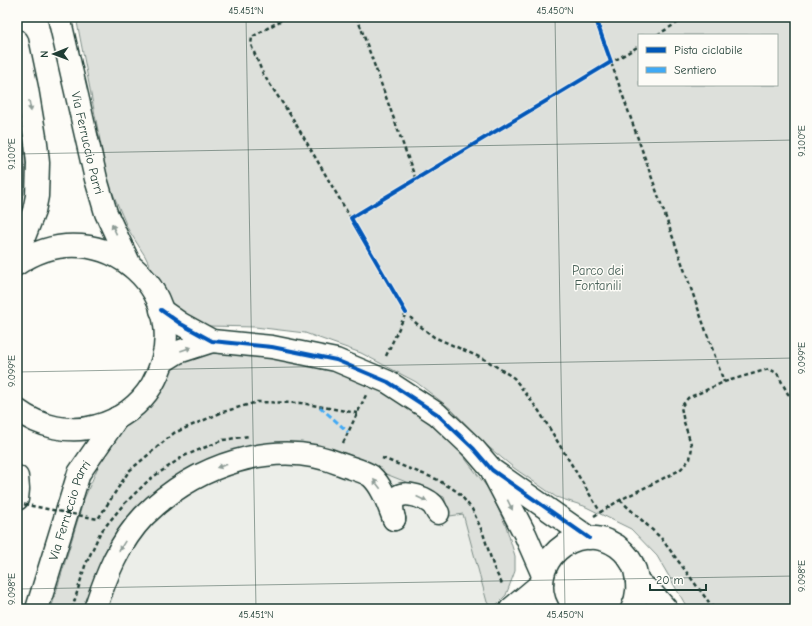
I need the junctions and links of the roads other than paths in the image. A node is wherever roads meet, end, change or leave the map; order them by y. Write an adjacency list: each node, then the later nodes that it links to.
1 (59, 17): 4 (main road, Via Ferruccio Parri, one-way to 1)
2 (17, 41): 3 (main road, Via Ferruccio Parri, one-way to 3)
3 (17, 264): 4 (main road, Via Ferruccio Parri)
4 (130, 265): 5 (main road, Via Ferruccio Parri)
5 (161, 310): 6 (main road); 7 (main road, Via Ferruccio Parri)
6 (212, 341): 7 (main road, one-way to 6); 11 (main road)
7 (162, 362): 9 (main road, Via Ferruccio Parri)
8 (17, 410): 9 (main road, Via Ferruccio Parri)
9 (117, 418): 19 (main road, Via Ferruccio Parri)
10 (260, 456): 12 (main road); 15 (main road); 20 (main road, one-way to 20)
11 (492, 470): 16 (main road); 17 (main road, one-way to 17)
12 (341, 474)
13 (17, 478): 14 (main road)
14 (17, 499)
15 (438, 513)
16 (589, 538): 17 (main road); 18 (main road)
17 (542, 579): 21 (main road); 22 (main road)
18 (637, 581): 23 (main road); 24 (main road)
19 (37, 609)
20 (95, 609)
21 (511, 609)
22 (548, 609)
23 (632, 609)
24 (666, 609)

